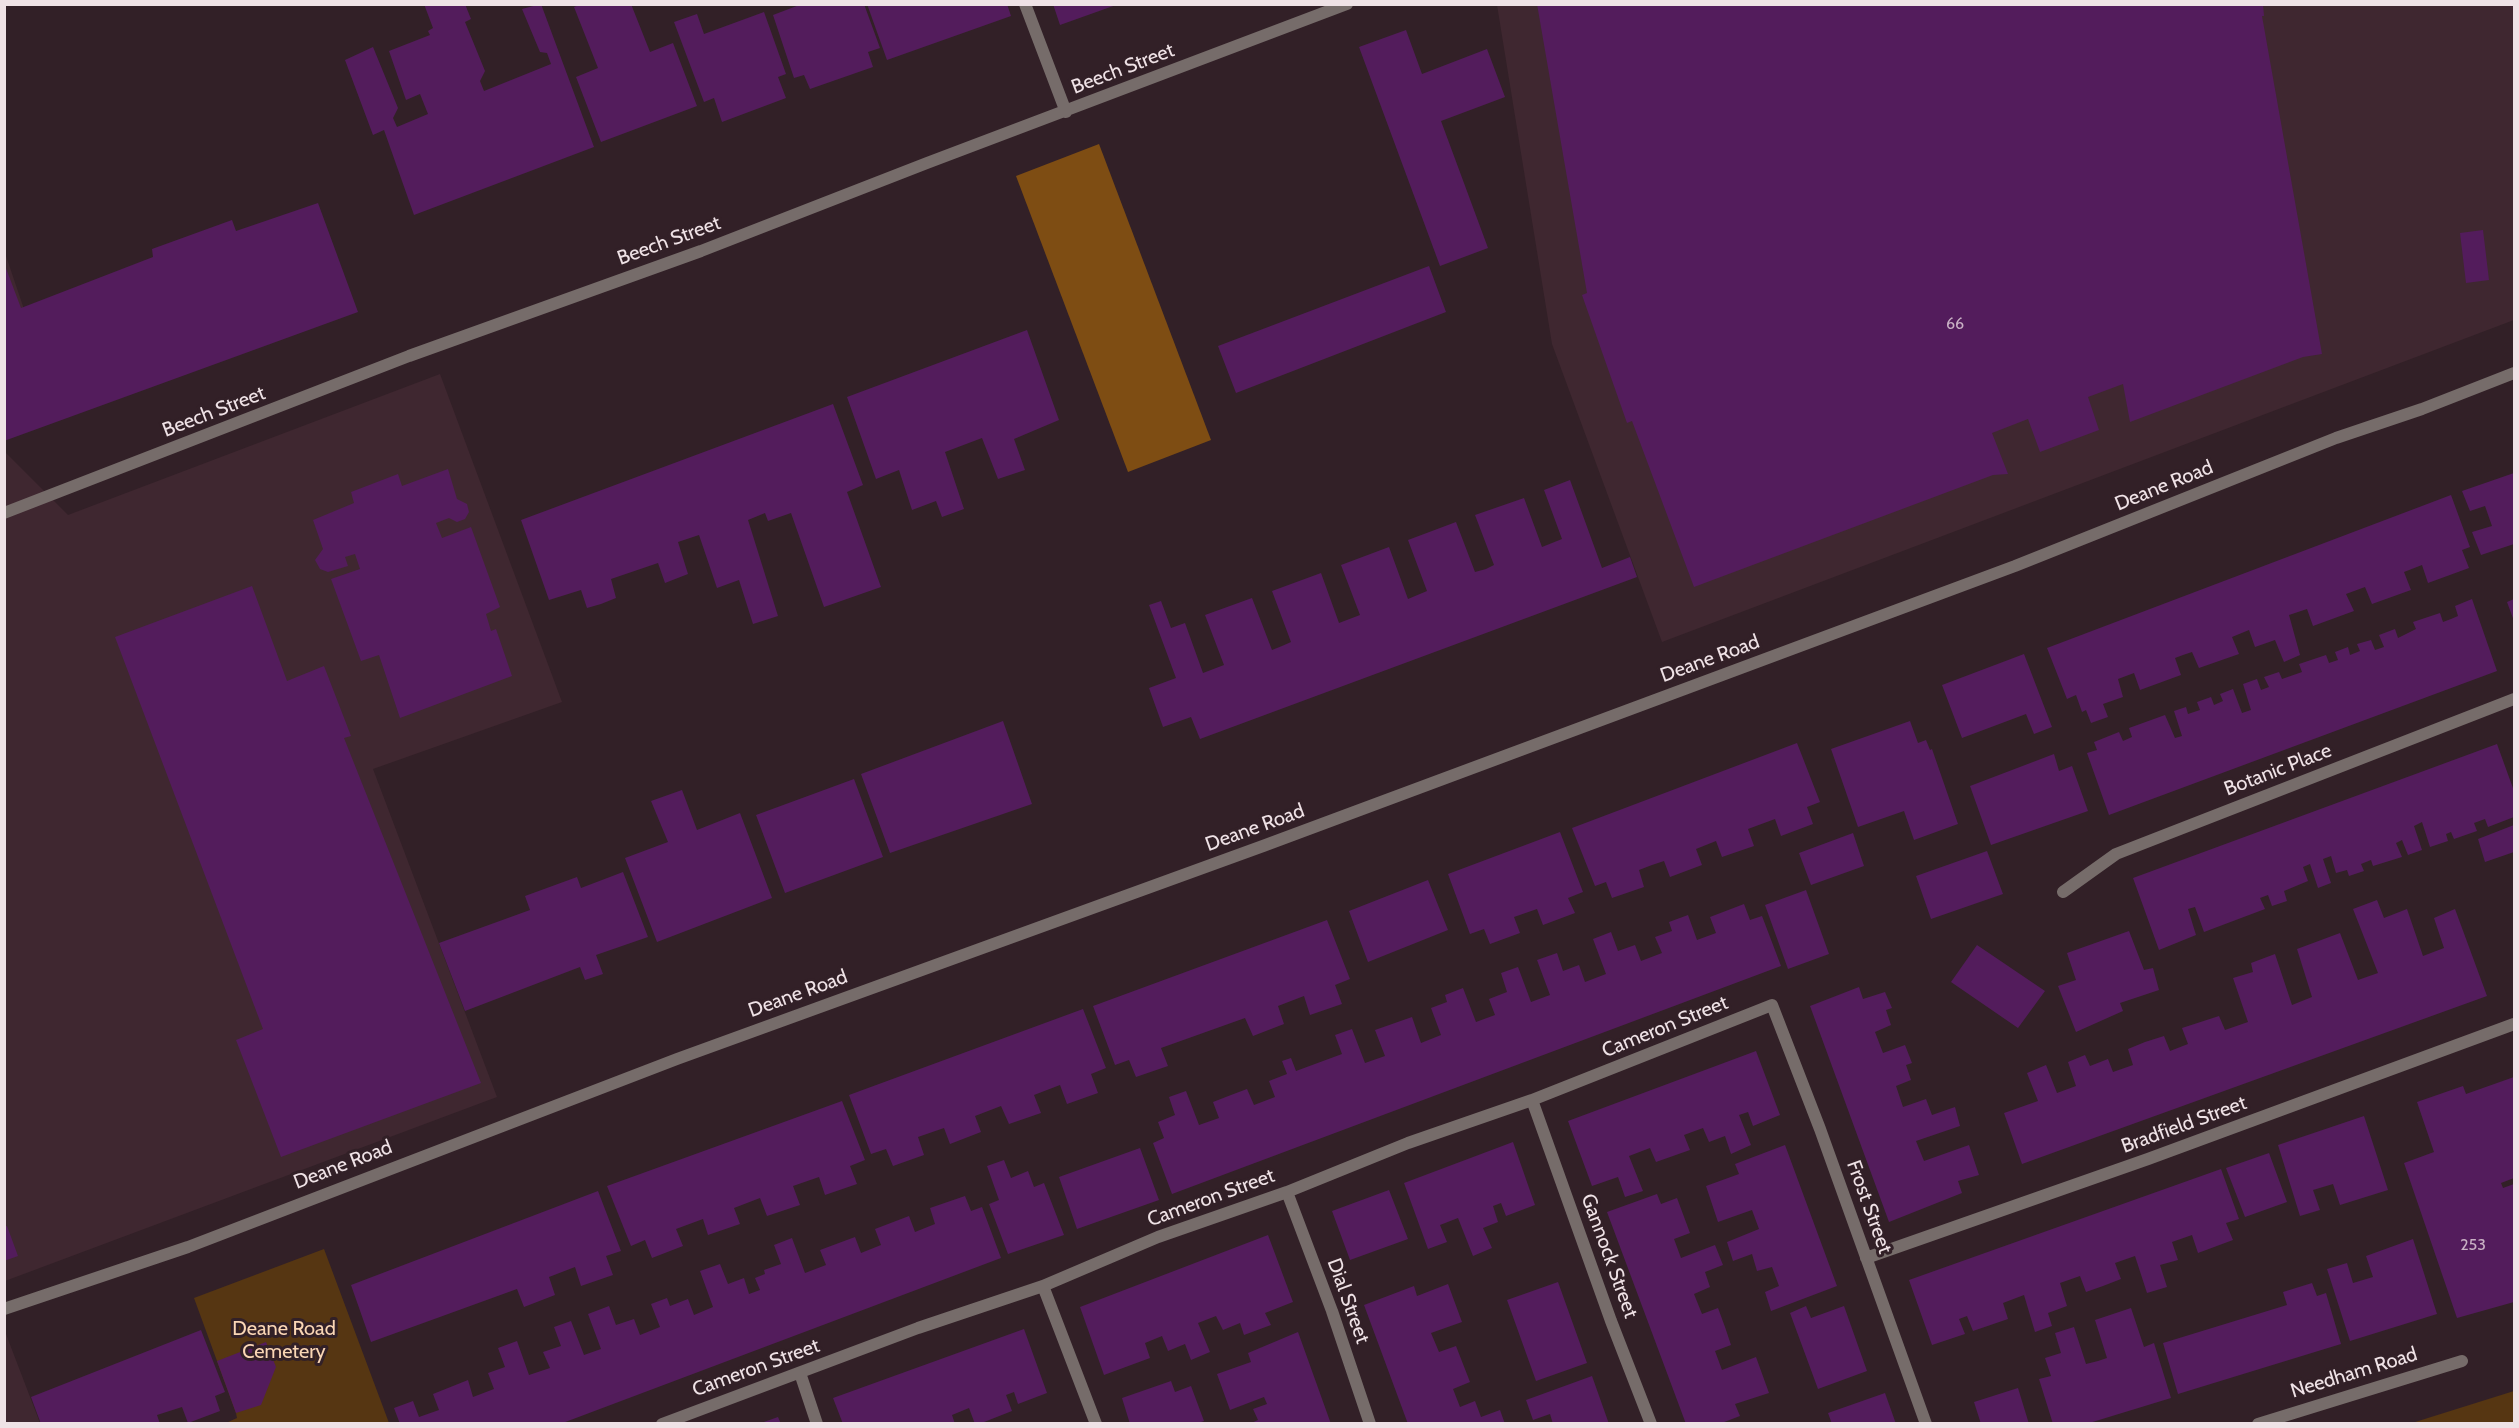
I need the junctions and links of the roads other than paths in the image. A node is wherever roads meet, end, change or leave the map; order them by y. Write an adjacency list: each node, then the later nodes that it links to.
1 (1025, 4): 3 (street)
2 (1347, 4): 3 (street, Beech Street)
3 (1066, 112): 5 (street, Beech Street)
4 (2514, 374): 14 (street, Deane Road)
5 (4, 513)
6 (2514, 699): 7 (street, Botanic Place)
7 (2063, 892)
8 (1772, 1005): 10 (street, Cameron Street); 12 (street, Frost Street)
9 (2514, 1024): 12 (street, Bradfield Street)
10 (1532, 1100): 11 (street, Cameron Street); 22 (street, Gannock Street)
11 (1287, 1192): 13 (street, Cameron Street); 21 (street, Dial Street)
12 (1866, 1258): 23 (street, Frost Street)
13 (1043, 1286): 16 (street, Cameron Street); 20 (street)
14 (4, 1309)
15 (2462, 1361): 17 (street, Needham Road)
16 (800, 1373): 18 (street, Cameron Street); 19 (street)
17 (2283, 1420): 24 (street, Needham Road)
18 (662, 1424)
19 (817, 1424)
20 (1096, 1424)
21 (1370, 1424)
22 (1651, 1424)
23 (1926, 1424)
24 (2258, 1424)

